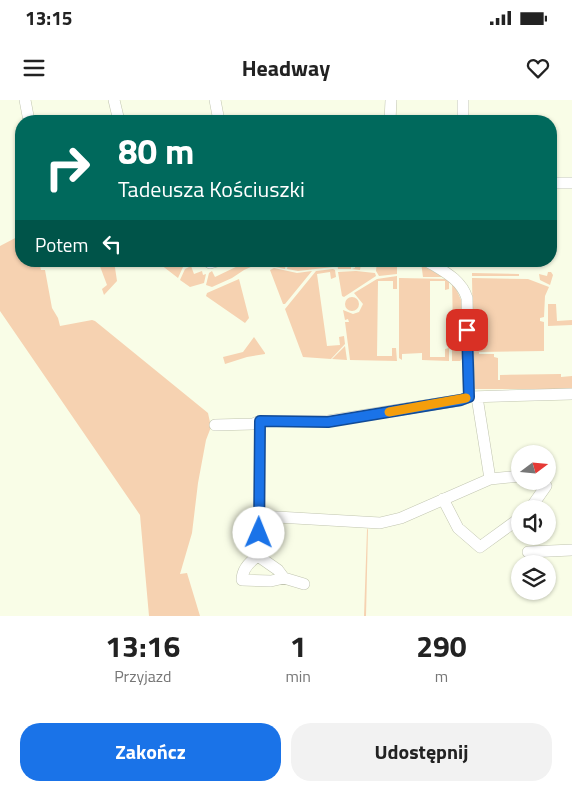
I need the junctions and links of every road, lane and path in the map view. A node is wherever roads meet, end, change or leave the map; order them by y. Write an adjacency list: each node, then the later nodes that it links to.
1 (25, 100): 6 (street)
2 (114, 100): 7 (street)
3 (215, 100): 8 (street)
4 (391, 100): 9 (street)
5 (463, 100): 10 (street)
6 (28, 115)
7 (118, 115)
8 (218, 115)
9 (390, 115)
10 (463, 115)
11 (557, 183): 12 (street)
12 (572, 183)
13 (437, 267): 15 (street)
14 (572, 394): 15 (street)
15 (473, 397): 16 (street); 19 (street)
16 (260, 421): 17 (street); 21 (street)
17 (215, 425)
18 (511, 477): 19 (street)
19 (490, 479): 20 (street)
20 (443, 499): 21 (street); 22 (street)
21 (260, 516): 25 (street)
22 (511, 525)
23 (572, 550): 24 (street)
24 (528, 552)
25 (258, 556): 26 (street); 26 (street)
26 (284, 578): 27 (street)
27 (304, 584)

